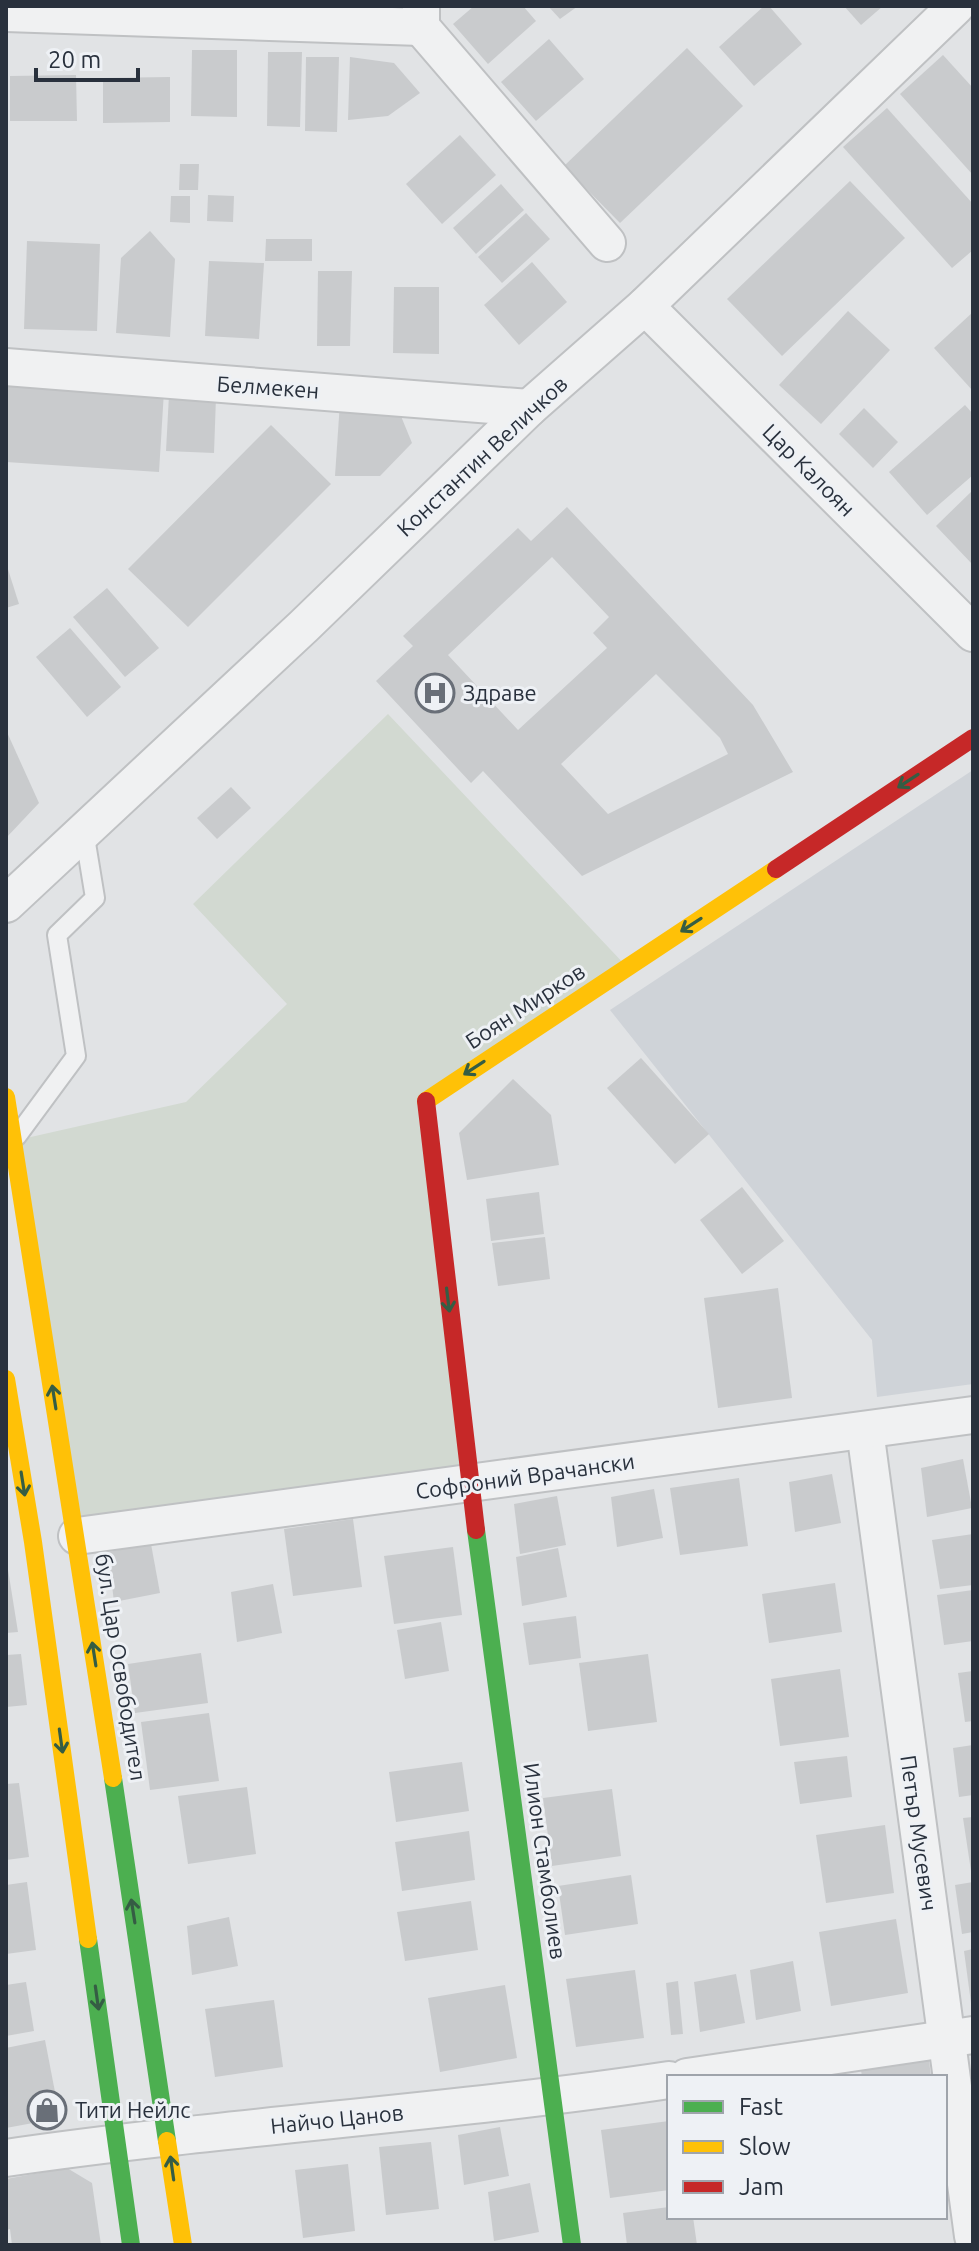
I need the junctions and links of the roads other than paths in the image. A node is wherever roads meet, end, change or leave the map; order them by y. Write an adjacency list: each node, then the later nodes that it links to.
1 (956, 6): 5 (street, Константин Величков)
2 (6, 13): 3 (street)
3 (421, 17): 4 (street)
4 (607, 243)
5 (645, 306): 7 (street, Константин Величков); 8 (street, Цар Калоян)
6 (6, 367): 7 (street, Белмекен)
7 (529, 408): 10 (street, Константин Величков)
8 (973, 633)
9 (973, 738): 17 (street, Боян Мирков, one-way to 17)
10 (84, 829): 11 (street, Константин Величков); 13 (lane)
11 (6, 904)
12 (6, 1097): 13 (street, бул. Цар Освободител)
13 (13, 1141): 18 (street, бул. Цар Освободител, one-way to 13)
14 (6, 1379): 19 (street, one-way to 19)
15 (973, 1415): 16 (street, Софроний Врачански)
16 (865, 1430): 17 (street, Софроний Врачански); 20 (street, Петър Мусевич)
17 (470, 1483): 18 (street, Софроний Врачански); 23 (street, Илион Стамболиев)
18 (77, 1536): 24 (street, бул. Цар Освободител, one-way to 18)
19 (15, 1545): 25 (street, one-way to 25)
20 (960, 2037): 21 (street); 27 (street, Петър Мусевич)
21 (701, 2075)
22 (667, 2080): 23 (street, Найчо Цанов)
23 (552, 2097): 24 (street, Найчо Цанов); 30 (street, Илион Стамболиев)
24 (167, 2136): 25 (street, Найчо Цанов); 29 (street, бул. Цар Освободител, one-way to 24)
25 (117, 2142): 26 (street, Найчо Цанов); 28 (street)
26 (6, 2158)
27 (973, 2236)
28 (131, 2245)
29 (183, 2245)
30 (572, 2245)

